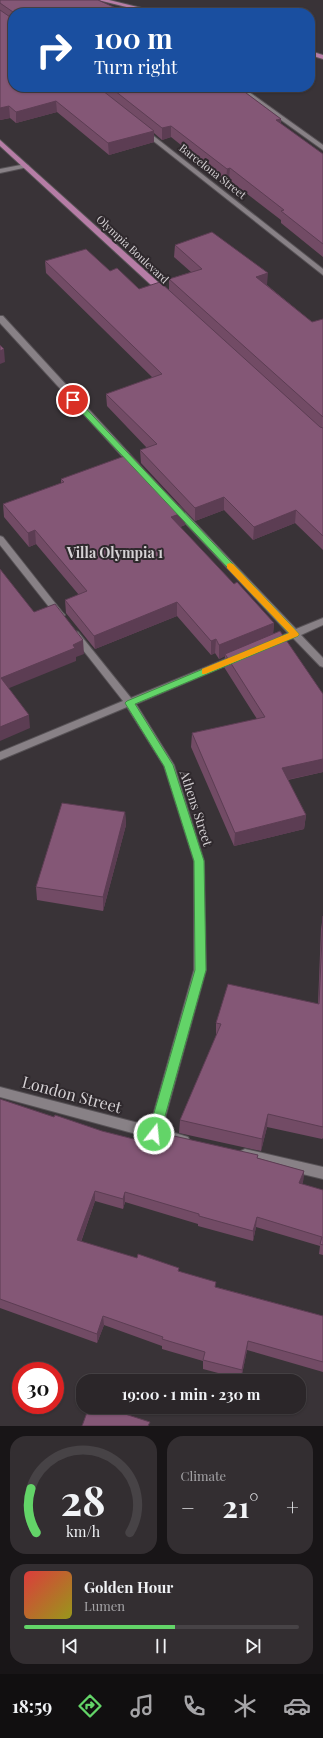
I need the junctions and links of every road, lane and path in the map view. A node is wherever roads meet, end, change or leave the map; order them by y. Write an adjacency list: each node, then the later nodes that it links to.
1 (101, 0): 2 (main road)
2 (137, 8)
3 (245, 92): 6 (street)
4 (138, 126): 9 (street, Barcelona Street)
5 (0, 142): 7 (main road, Olympia Boulevard)
6 (323, 148)
7 (26, 166): 8 (street); 10 (main road, Olympia Boulevard)
8 (0, 171)
9 (323, 273)
10 (171, 299)
11 (0, 318): 12 (street)
12 (144, 474)
13 (171, 502): 16 (street)
14 (0, 539): 20 (street, Athens Street)
15 (323, 621): 16 (street)
16 (295, 634): 17 (street); 19 (street)
17 (266, 646)
18 (244, 655): 20 (street)
19 (323, 664)
20 (130, 703): 21 (street); 23 (street, Athens Street)
21 (0, 756)
22 (0, 1092): 23 (street, London Street)
23 (154, 1134): 24 (street, London Street)
24 (192, 1143)
25 (231, 1152): 26 (street)
26 (323, 1173)

